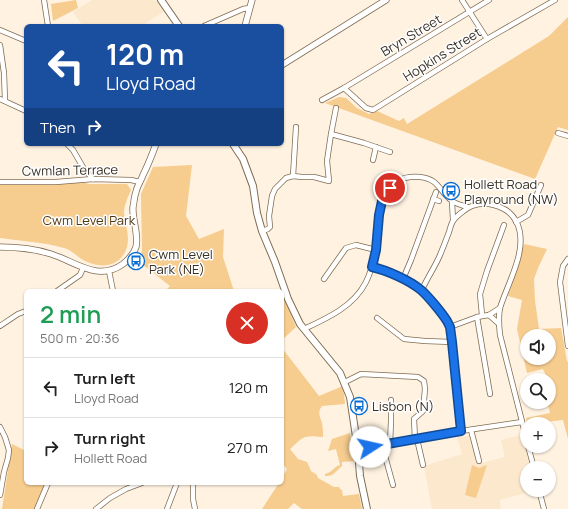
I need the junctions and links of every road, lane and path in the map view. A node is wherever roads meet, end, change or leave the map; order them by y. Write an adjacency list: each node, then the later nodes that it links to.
1 (44, 0): 10 (street)
2 (160, 0): 11 (main road)
3 (252, 0): 8 (street)
4 (386, 0): 18 (street)
5 (462, 0): 9 (street)
6 (489, 0): 9 (street, Bryn Street)
7 (556, 0): 15 (street, Hopkins Street)
8 (249, 8): 12 (street); 13 (street)
9 (469, 12): 15 (street); 19 (street, Bryn Street)
10 (48, 24)
11 (178, 24)
12 (209, 24)
13 (245, 24)
14 (0, 32): 16 (street)
15 (487, 39): 19 (street, Hopkins Street)
16 (24, 40)
17 (0, 45): 20 (street)
18 (284, 64)
19 (344, 88): 21 (street, Bryn Street)
20 (3, 100): 23 (street)
21 (322, 100)
22 (336, 108): 26 (street)
23 (24, 110)
24 (296, 127): 34 (street)
25 (558, 132): 27 (street)
26 (331, 134): 31 (street); 34 (street)
27 (568, 136)
28 (69, 146): 35 (street)
29 (155, 146): 37 (street)
30 (234, 146): 47 (main road)
31 (376, 147): 32 (street); 33 (street)
32 (390, 152)
33 (373, 160)
34 (293, 176): 47 (street)
35 (93, 179): 36 (street, Cwmlan Terrace); 37 (street, Cwmlan Terrace)
36 (0, 182)
37 (140, 182): 53 (street)
38 (541, 185): 45 (street)
39 (436, 192): 40 (street)
40 (433, 199): 41 (street); 55 (street)
41 (439, 201)
42 (452, 202): 43 (street); 44 (street); 49 (street)
43 (468, 208): 44 (street); 45 (street)
44 (453, 220): 58 (street)
45 (516, 222): 59 (street)
46 (504, 225): 62 (street)
47 (262, 231): 67 (main road)
48 (0, 247): 52 (street)
49 (376, 250): 51 (street); 54 (street)
50 (568, 259): 69 (street)
51 (372, 267): 55 (street); 67 (street)
52 (83, 268): 53 (street); 56 (street)
53 (109, 271): 57 (street)
54 (324, 278)
55 (403, 279): 58 (street)
56 (60, 289)
57 (113, 289)
58 (422, 290): 66 (street)
59 (500, 308): 61 (street); 64 (street)
60 (24, 312): 65 (street)
61 (489, 315): 62 (street); 64 (street)
62 (480, 316): 66 (street); 71 (street)
63 (377, 318): 68 (street)
64 (498, 323): 75 (street)
65 (0, 326)
66 (450, 327): 68 (street)
67 (304, 329): 70 (main road)
68 (452, 342): 79 (street)
69 (568, 346)
70 (345, 382): 80 (street); 83 (main road)
71 (490, 394)
72 (391, 400): 73 (street)
73 (391, 408): 74 (street); 81 (street)
74 (397, 408)
75 (521, 417)
76 (520, 422): 78 (street)
77 (0, 427): 91 (street)
78 (471, 430): 79 (street); 84 (street)
79 (461, 431): 80 (street)
80 (416, 439): 81 (street); 85 (street)
81 (390, 444): 82 (street)
82 (382, 445): 83 (street); 86 (street)
83 (358, 450): 97 (main road)
84 (479, 461)
85 (423, 464)
86 (398, 478)
87 (47, 485): 93 (street)
88 (137, 485): 94 (street)
89 (176, 485): 95 (street)
90 (193, 485): 96 (street)
91 (0, 495)
92 (541, 497): 98 (street)
93 (37, 509)
94 (96, 509)
95 (167, 509)
96 (195, 509)
97 (367, 509)
98 (544, 509)

